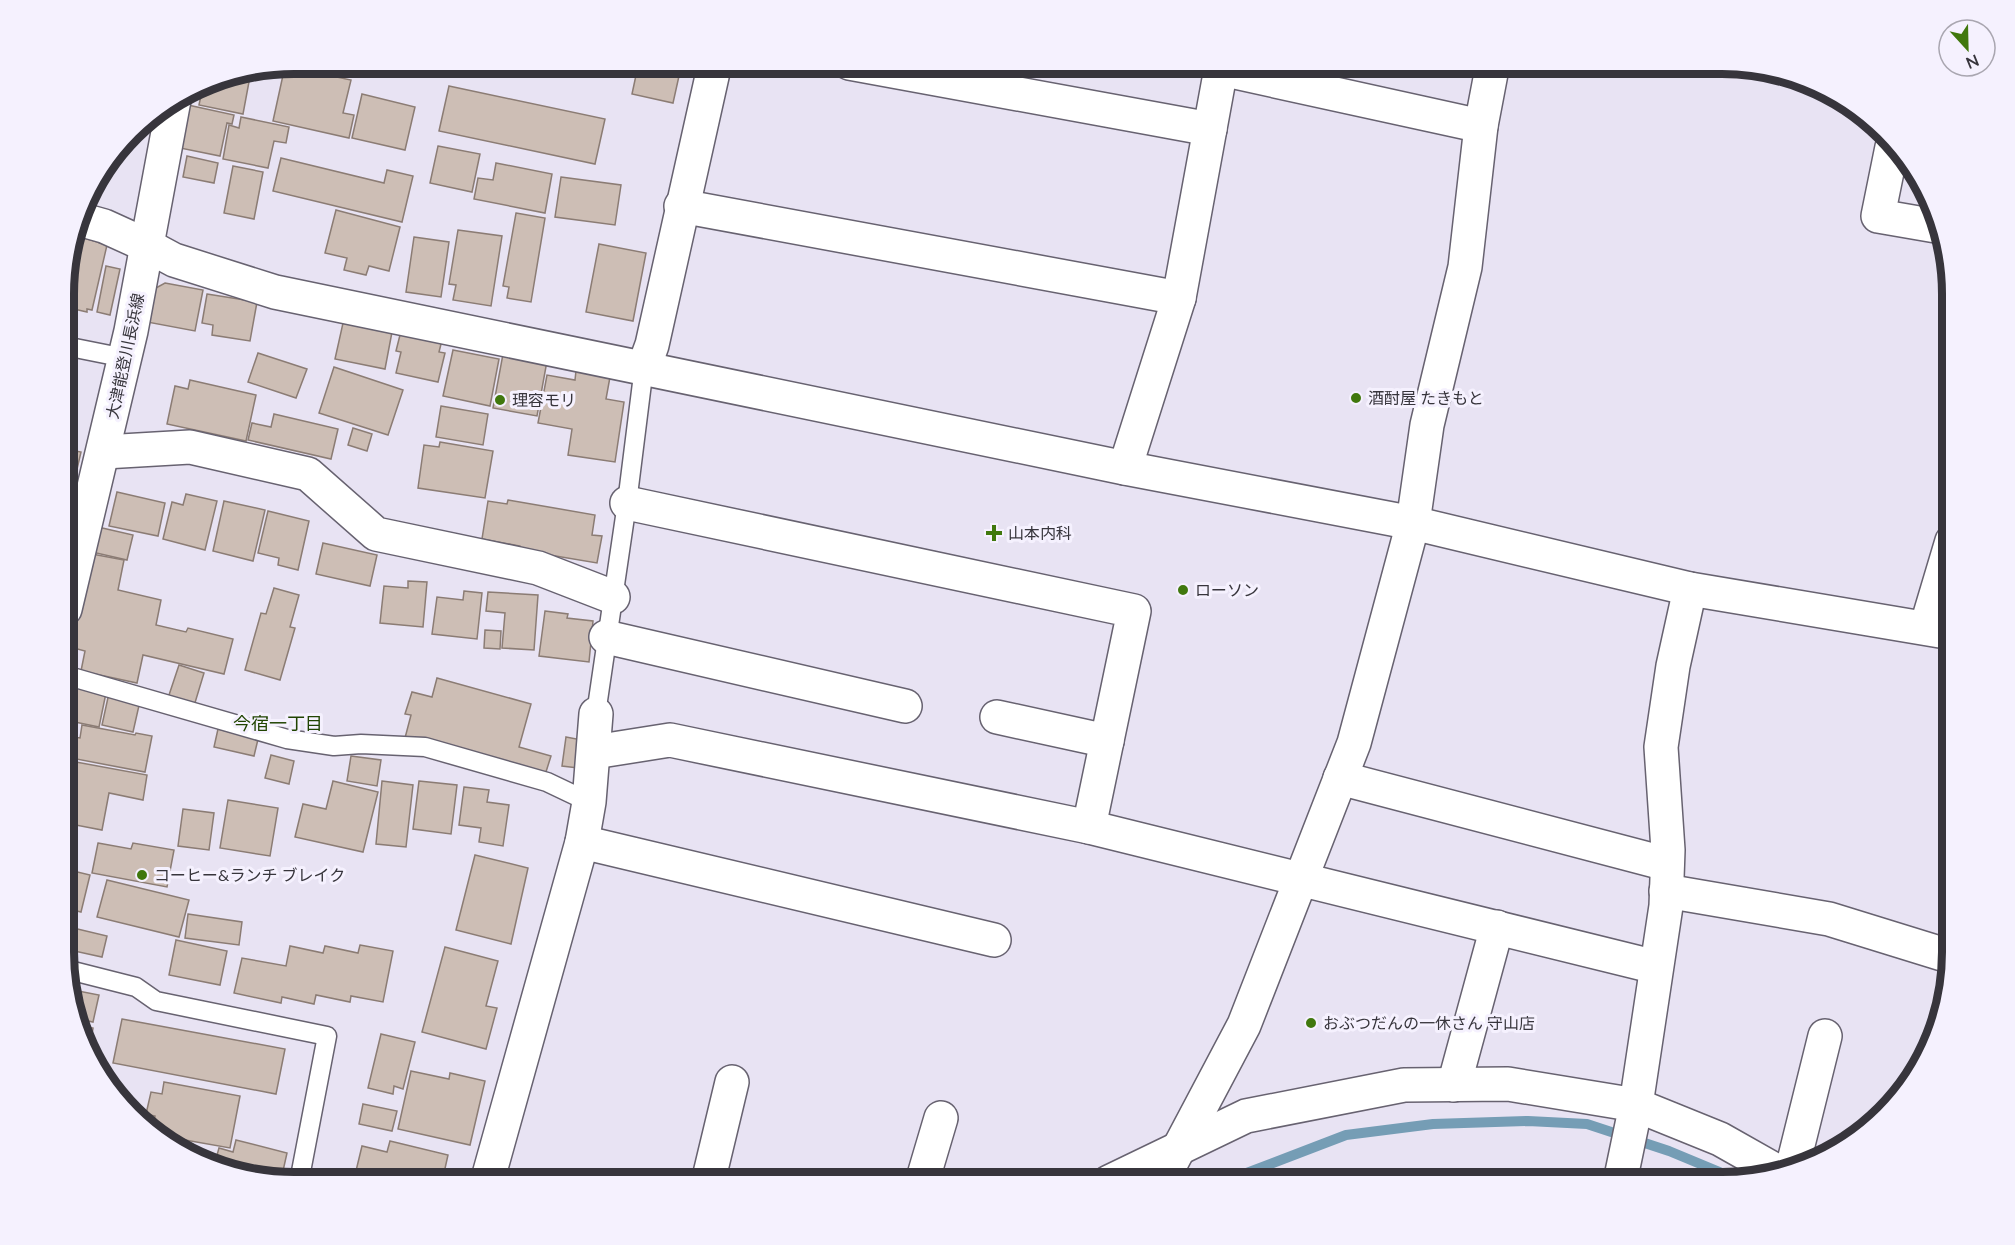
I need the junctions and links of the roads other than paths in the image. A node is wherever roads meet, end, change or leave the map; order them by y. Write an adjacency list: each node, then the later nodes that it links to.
1 (712, 74): 10 (street)
2 (909, 74): 8 (street)
3 (1220, 74): 8 (street)
4 (1256, 74): 7 (street)
5 (1491, 74): 7 (street)
6 (172, 110): 13 (street, 大津能登川長浜線)
7 (1480, 126): 21 (street)
8 (1210, 129): 14 (street)
9 (1891, 153): 12 (street)
10 (681, 206): 14 (street); 17 (street)
11 (86, 221): 13 (street)
12 (1931, 225)
13 (148, 246): 16 (street, 大津能登川長浜線); 17 (street)
14 (1179, 298): 19 (street)
15 (74, 348): 16 (lane)
16 (126, 358): 18 (street, 大津能登川長浜線)
17 (644, 367): 19 (street); 20 (lane)
18 (104, 452): 22 (street, 大津能登川長浜線); 24 (street)
19 (1125, 468): 21 (street)
20 (627, 503): 24 (lane); 32 (street)
21 (1413, 523): 23 (street); 34 (street)
22 (74, 573)
23 (1690, 589): 26 (street); 38 (street)
24 (613, 597): 27 (lane)
25 (1942, 609): 26 (street)
26 (1939, 630)
27 (606, 637): 29 (street); 30 (lane)
28 (74, 678): 35 (lane)
29 (905, 706)
30 (596, 714): 33 (street)
31 (997, 717): 32 (street)
32 (1107, 741): 36 (street)
33 (594, 752): 35 (street); 36 (street)
34 (1340, 778): 38 (street); 39 (street)
35 (589, 801): 37 (street)
36 (1089, 828): 39 (street)
37 (582, 842): 41 (street); 55 (street)
38 (1667, 878): 42 (street); 43 (street)
39 (1301, 879): 40 (street); 50 (street)
40 (1497, 927): 43 (street); 47 (street)
41 (994, 940)
42 (1942, 954)
43 (1656, 967): 48 (street)
44 (74, 971): 54 (lane)
45 (1825, 1036): 51 (street)
46 (732, 1082): 56 (street)
47 (1454, 1085): 48 (street); 50 (street)
48 (1635, 1111): 52 (street); 53 (street)
49 (941, 1118): 57 (street)
50 (1181, 1146): 58 (street); 59 (street)
51 (1794, 1159)
52 (1768, 1166)
53 (1623, 1171)
54 (301, 1172)
55 (490, 1172)
56 (710, 1172)
57 (925, 1172)
58 (1128, 1172)
59 (1167, 1172)

